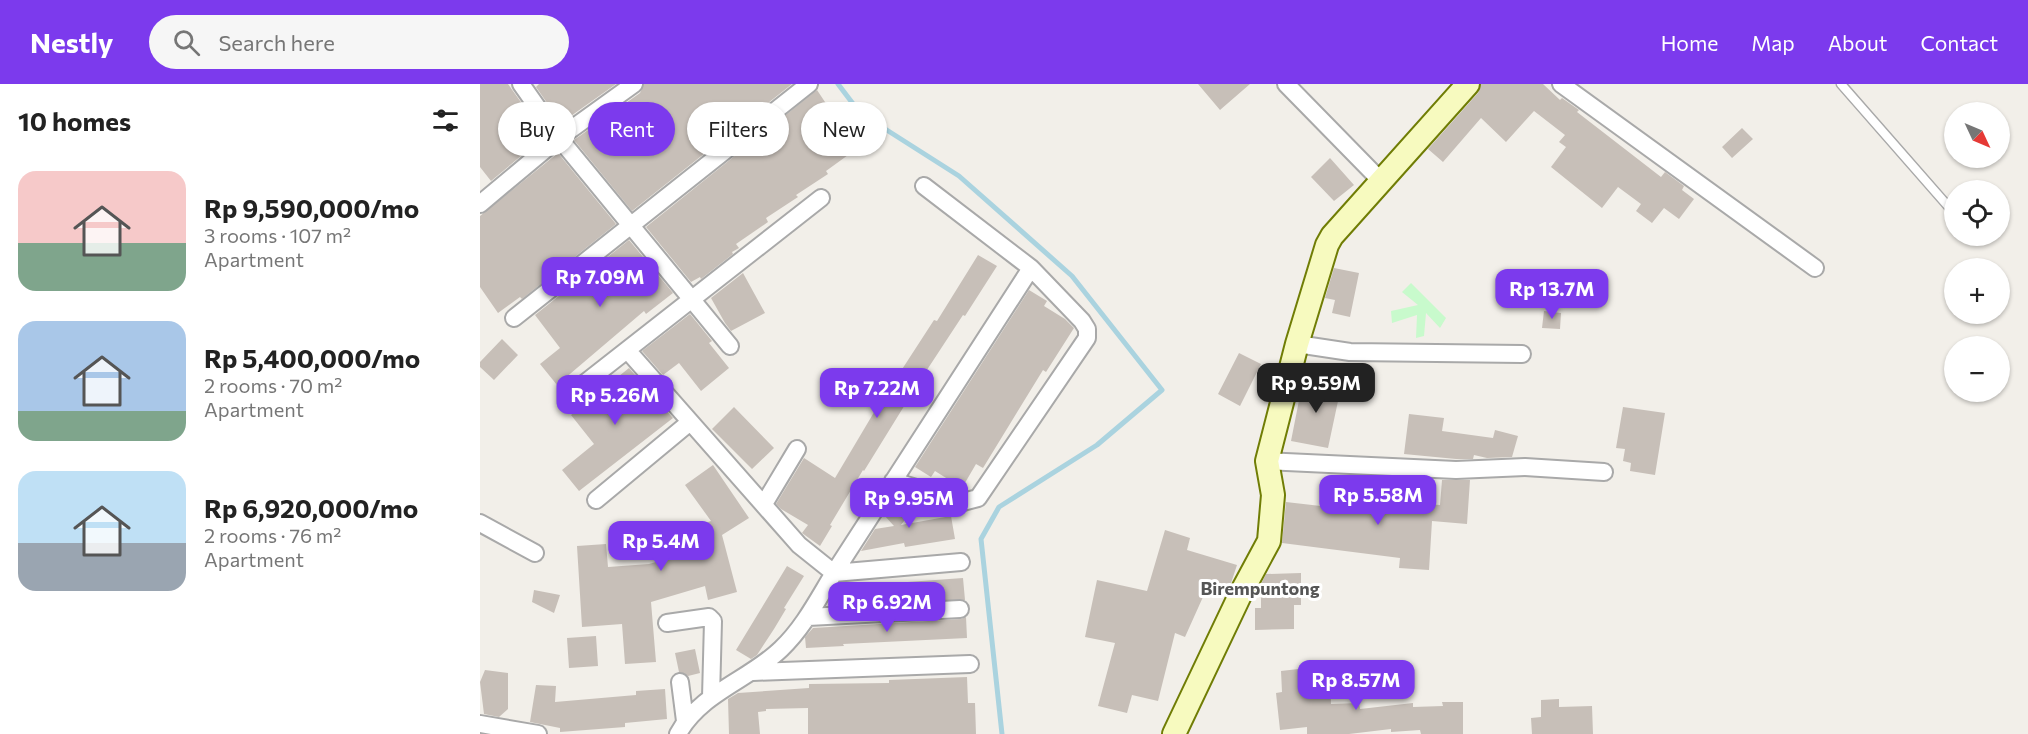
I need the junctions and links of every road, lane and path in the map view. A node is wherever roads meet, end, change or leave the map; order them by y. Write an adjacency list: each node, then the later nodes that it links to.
1 (521, 84): 8 (street)
2 (809, 84): 17 (street)
3 (1286, 84): 12 (street)
4 (1468, 84): 12 (street)
5 (1561, 84): 19 (street)
6 (1841, 84): 16 (lane)
7 (630, 85): 9 (street)
8 (534, 102)
9 (576, 125)
10 (536, 156): 14 (street)
11 (574, 156): 17 (street)
12 (1382, 182): 22 (street)
13 (924, 186): 18 (street)
14 (482, 197)
15 (821, 198): 20 (street)
16 (1944, 202)
17 (630, 226): 20 (street); 21 (street)
18 (1031, 268): 31 (street); 31 (street)
19 (1815, 268)
20 (691, 300): 23 (street); 24 (street)
21 (514, 318)
22 (1298, 344): 25 (street); 29 (street)
23 (730, 346)
24 (628, 351): 26 (street); 27 (street)
25 (1522, 354)
26 (567, 398)
27 (690, 422): 32 (street); 33 (street)
28 (797, 449): 33 (street)
29 (1267, 461): 30 (street); 48 (street)
30 (1604, 472)
31 (893, 481): 37 (street)
32 (597, 500)
33 (764, 504): 37 (street)
34 (480, 523): 35 (street)
35 (535, 553)
36 (961, 562): 37 (street)
37 (834, 573): 39 (street)
38 (960, 609): 39 (street)
39 (808, 616): 42 (street)
40 (667, 623): 44 (street)
41 (970, 664): 42 (street)
42 (753, 672): 44 (street)
43 (680, 682): 46 (street)
44 (711, 697): 46 (street)
45 (480, 724): 47 (street)
46 (682, 728)
47 (538, 734)
48 (1174, 734)

